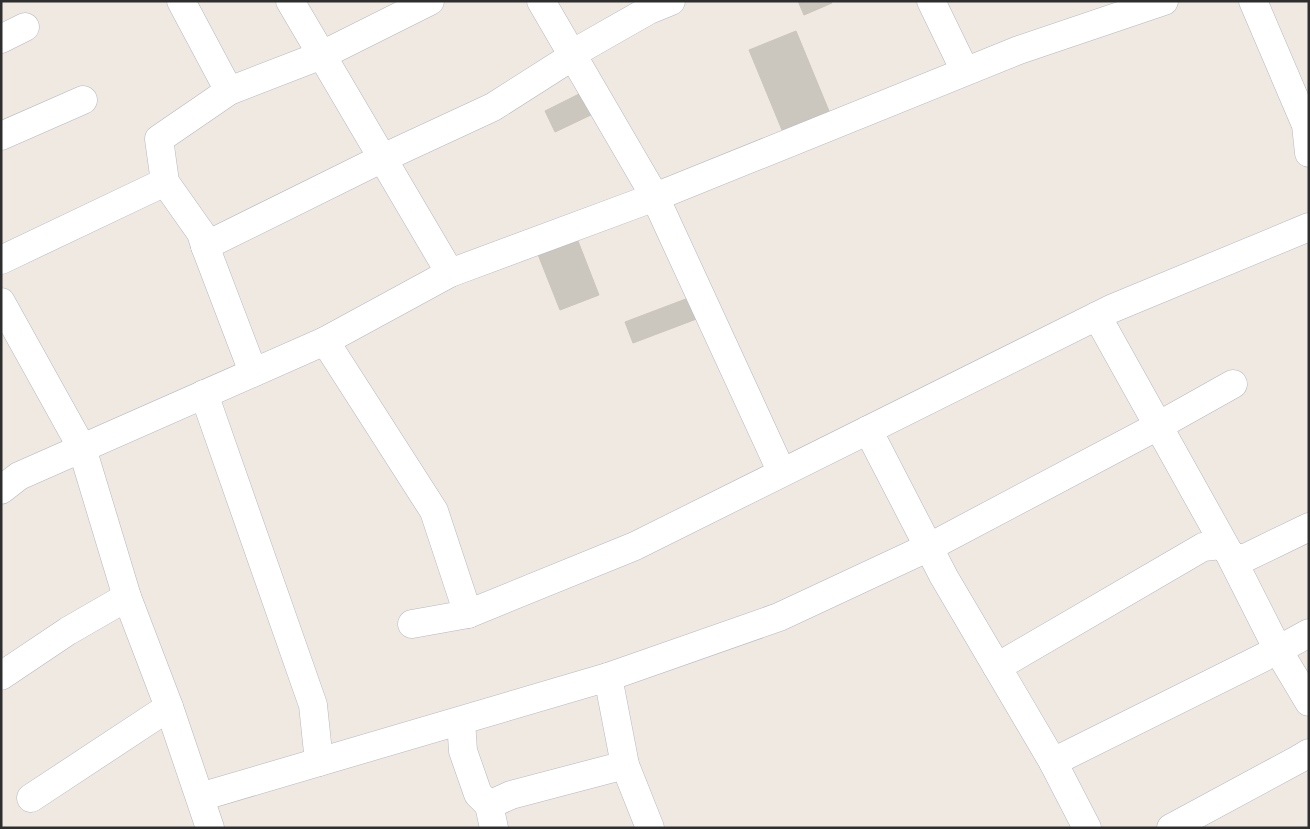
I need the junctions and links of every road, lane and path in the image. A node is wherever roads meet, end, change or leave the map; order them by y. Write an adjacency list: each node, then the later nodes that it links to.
1 (181, 1): 14 (street)
2 (290, 1): 11 (street)
3 (430, 1): 11 (street)
4 (541, 1): 12 (street)
5 (671, 1): 12 (street)
6 (931, 1): 13 (street)
7 (1164, 1): 13 (street)
8 (1253, 1): 17 (street)
9 (25, 27): 10 (street)
10 (1, 39)
11 (322, 55): 14 (street); 18 (street)
12 (573, 56): 18 (street); 20 (street)
13 (966, 71): 20 (street)
14 (229, 91): 19 (street)
15 (84, 100): 16 (street)
16 (1, 136)
17 (1309, 153)
18 (383, 158): 22 (street); 24 (street)
19 (165, 182): 22 (street); 23 (street)
20 (655, 197): 24 (street); 34 (street)
21 (1309, 227): 26 (street)
22 (205, 246): 28 (street)
23 (1, 260)
24 (450, 273): 27 (street)
25 (1, 302): 33 (street)
26 (1097, 316): 31 (street); 32 (street)
27 (325, 340): 28 (street); 40 (street)
28 (253, 372): 30 (street)
29 (1233, 384): 31 (street)
30 (204, 394): 33 (street); 51 (street)
31 (1158, 426): 37 (street); 38 (street)
32 (868, 430): 37 (street); 40 (street)
33 (82, 448): 35 (street); 39 (street)
34 (777, 462)
35 (1, 490)
36 (1309, 528): 38 (street)
37 (934, 544): 44 (street); 46 (street)
38 (1228, 551): 43 (street); 44 (street)
39 (127, 598): 45 (street); 48 (street)
40 (468, 614): 41 (street)
41 (412, 624)
42 (1309, 633): 43 (street)
43 (1278, 650): 47 (street); 52 (street)
44 (997, 667): 52 (street)
45 (1, 676)
46 (608, 677): 49 (street); 53 (street)
47 (1309, 702)
48 (169, 707): 54 (street); 55 (street)
49 (461, 721): 51 (street); 56 (street)
50 (1309, 753): 60 (street)
51 (319, 762): 54 (street)
52 (1053, 762): 59 (street)
53 (625, 765): 56 (street); 58 (street)
54 (200, 797): 57 (street)
55 (32, 798)
56 (492, 817)
57 (210, 828)
58 (650, 828)
59 (1087, 828)
60 (1171, 828)

